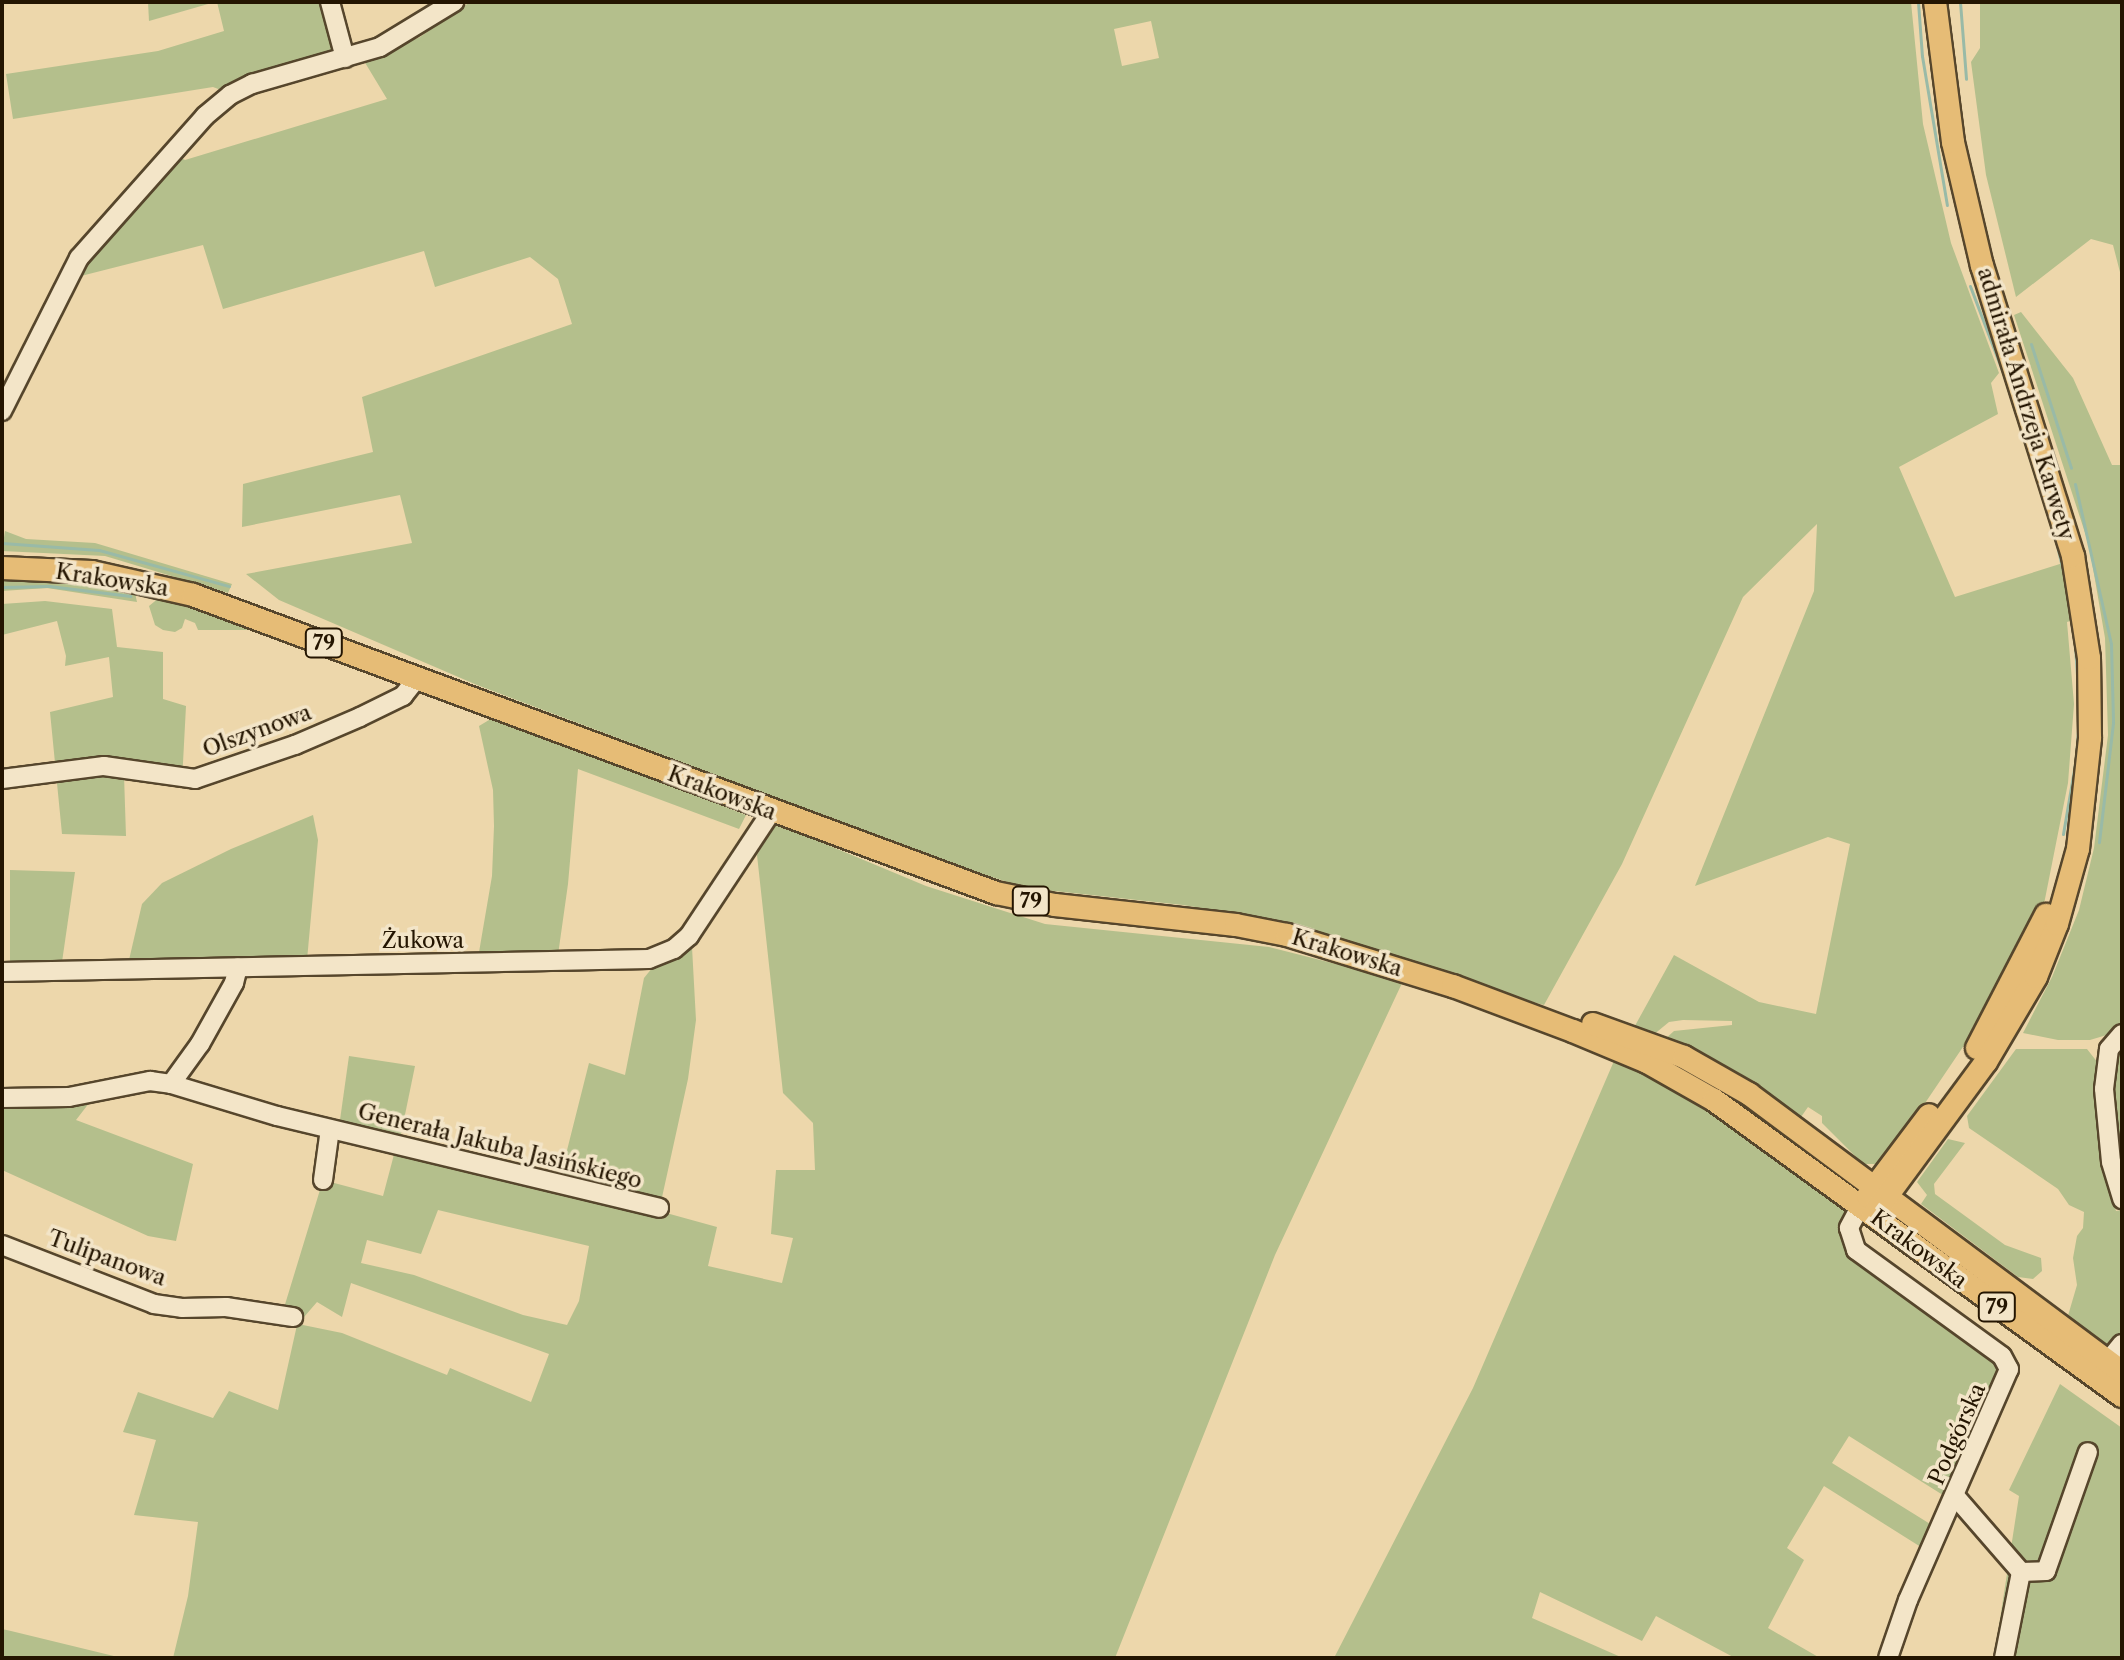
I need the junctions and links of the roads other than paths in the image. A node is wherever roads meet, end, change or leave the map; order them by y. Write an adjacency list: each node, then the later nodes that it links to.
1 (330, 2): 4 (street)
2 (454, 2): 4 (street)
3 (1935, 2): 9 (main road, admirała Andrzeja Karwety)
4 (345, 58): 5 (street)
5 (2, 411)
6 (2, 568): 7 (main road, Krakowska / 79)
7 (417, 678): 8 (street, Olszynowa); 10 (main road, Krakowska / 79)
8 (2, 779)
9 (2083, 808): 18 (main road, admirała Andrzeja Karwety); 20 (main road, admirała Andrzeja Karwety)
10 (771, 812): 11 (street, Żukowa); 13 (main road, Krakowska / 79)
11 (238, 967): 12 (street, Żukowa); 15 (street)
12 (2, 972)
13 (1453, 986): 20 (main road, Krakowska / 79); 23 (main road, Krakowska / 79)
14 (2118, 1037): 21 (street)
15 (171, 1084): 16 (street, Generała Jakuba Jasińskiego); 17 (street, Generała Jakuba Jasińskiego)
16 (2, 1098)
17 (330, 1129): 19 (street, Generała Jakuba Jasińskiego); 22 (street, Generała Jakuba Jasińskiego)
18 (1904, 1175): 20 (main road, admirała Andrzeja Karwety); 24 (main road)
19 (323, 1180)
20 (1882, 1192): 23 (main road, admirała Andrzeja Karwety); 24 (main road, Krakowska / 79)
21 (2122, 1199)
22 (659, 1208)
23 (1867, 1210): 28 (main road, Krakowska / 79); 30 (street, Podgórska)
24 (1917, 1218): 27 (main road, Krakowska / 79)
25 (2, 1245): 26 (street, Tulipanowa)
26 (293, 1317)
27 (2117, 1359)
28 (2122, 1396)
29 (2088, 1452): 31 (street)
30 (1955, 1496): 31 (street); 32 (street, Podgórska)
31 (2021, 1572): 33 (street)
32 (1888, 1658)
33 (2004, 1658)

